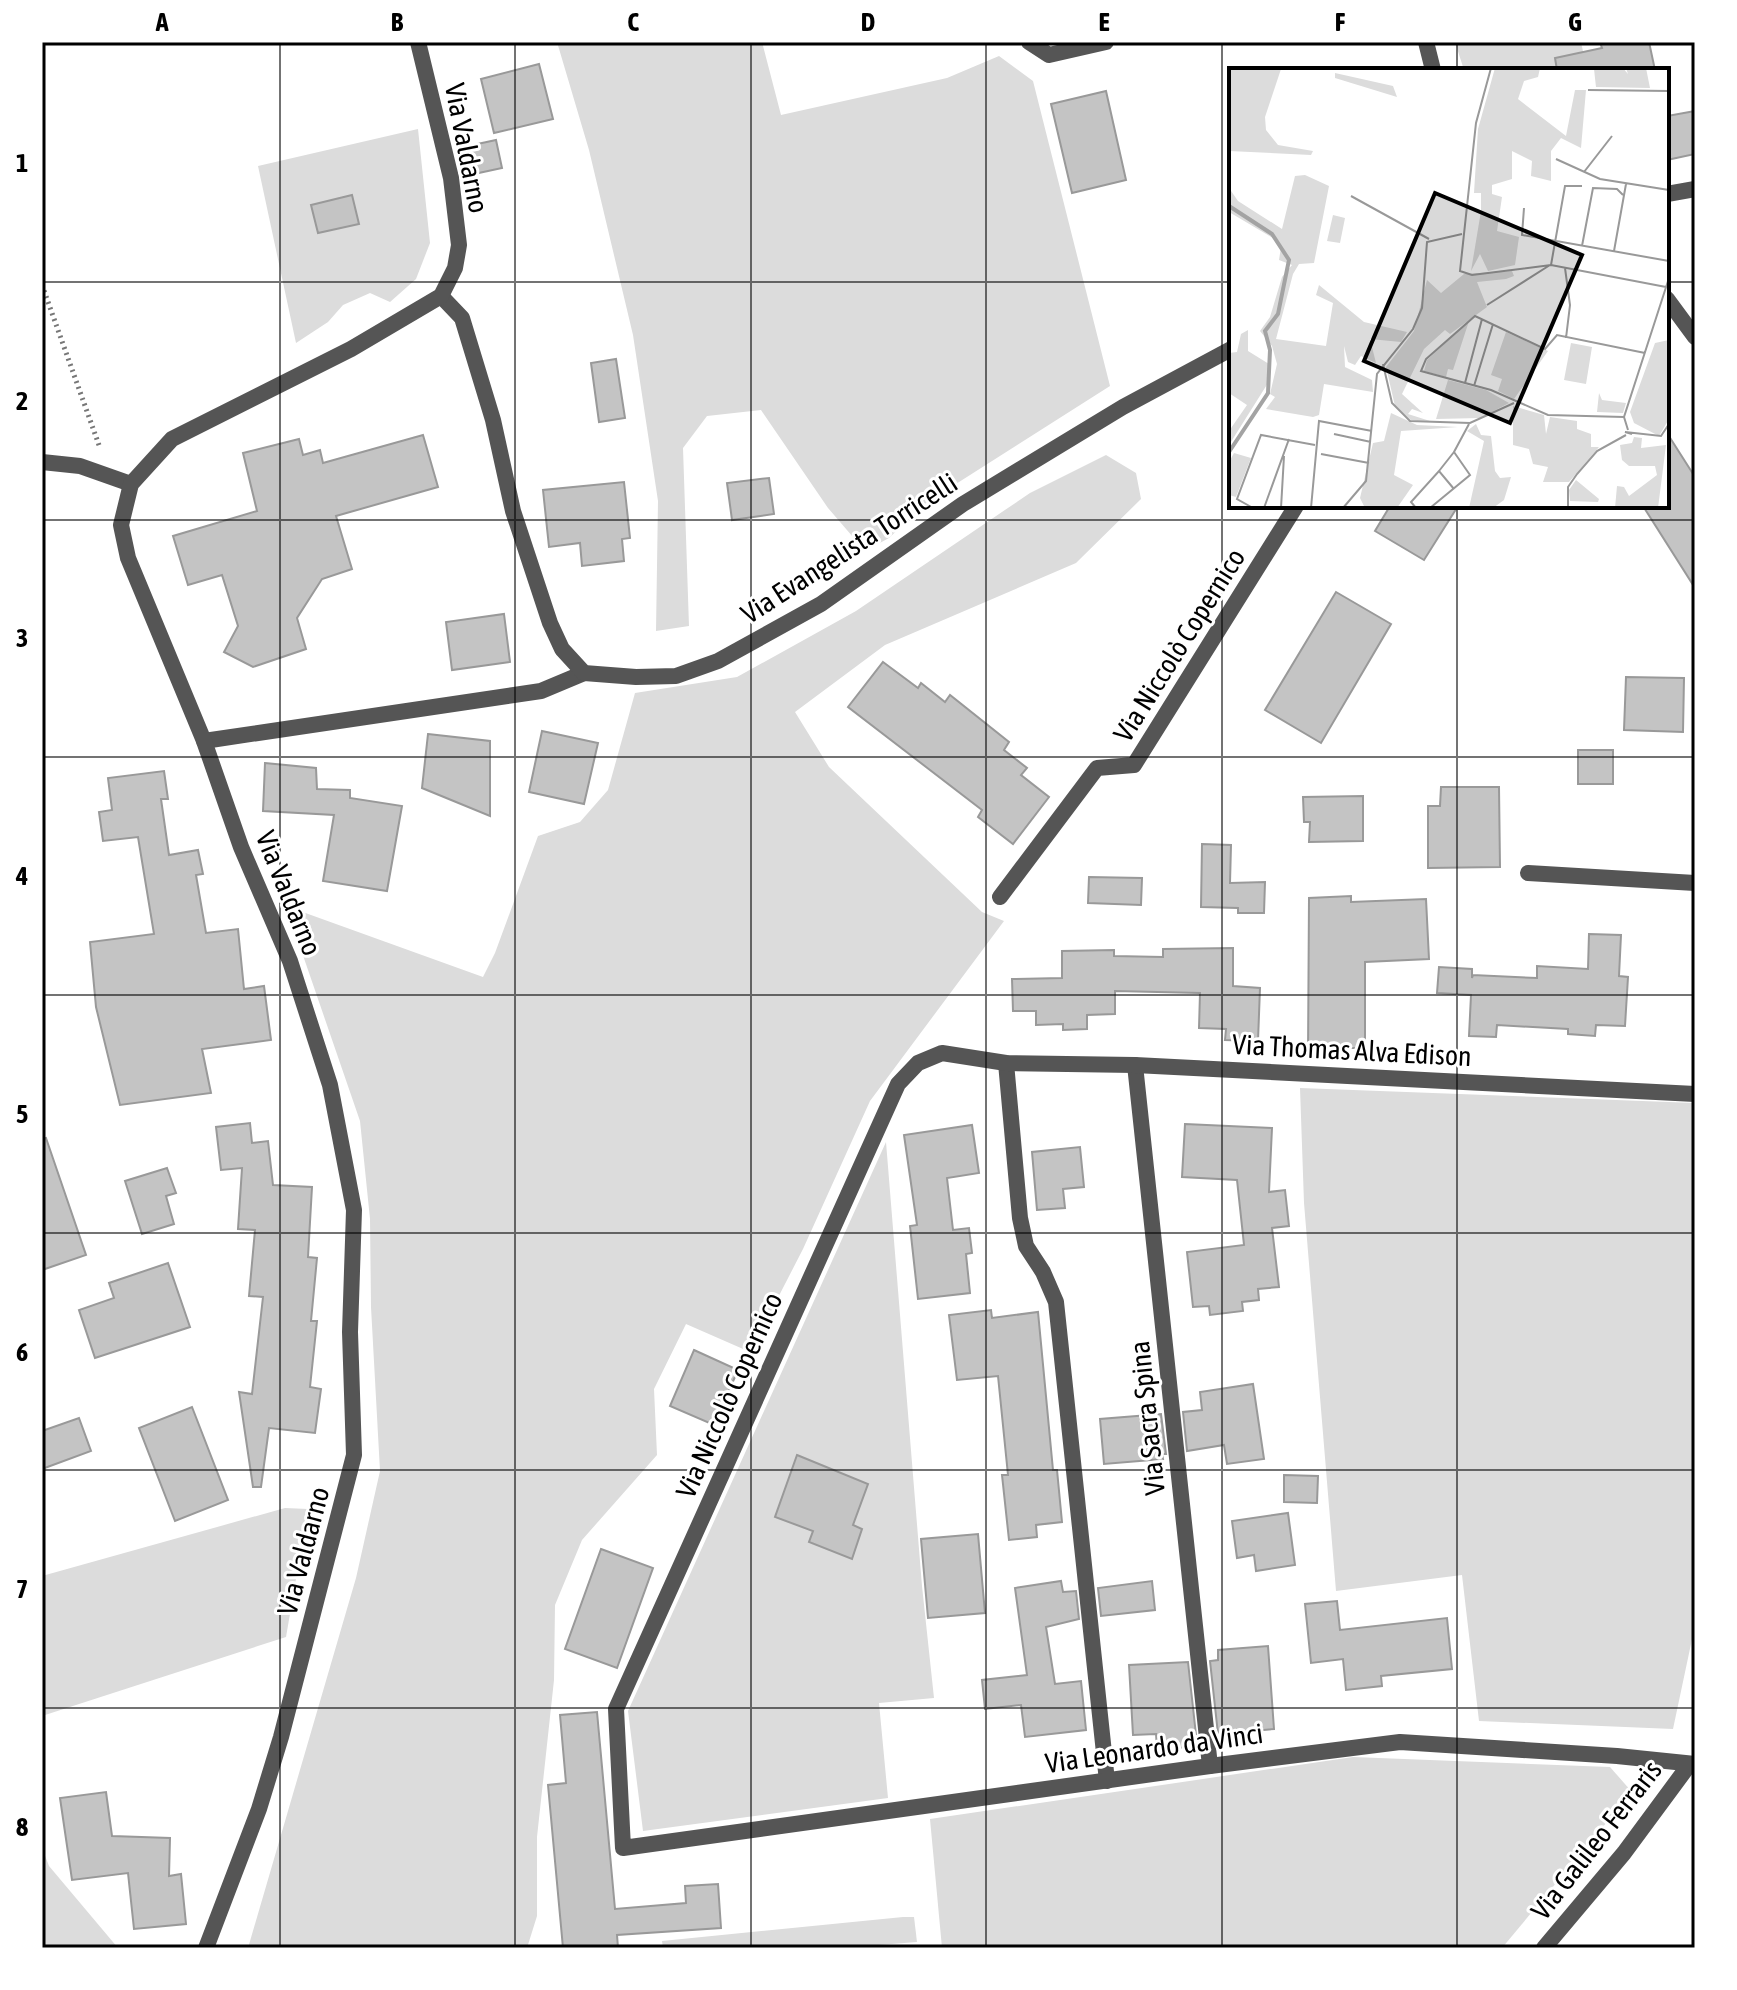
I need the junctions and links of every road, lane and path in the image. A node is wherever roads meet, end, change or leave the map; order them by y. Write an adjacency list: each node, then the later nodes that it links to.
1 (418, 42): 9 (street, Via Valdarno)
2 (1029, 42): 3 (street)
3 (1106, 42)
4 (1426, 42): 5 (street)
5 (1432, 68)
6 (1695, 189): 7 (street)
7 (1669, 194)
8 (42, 285): 14 (path)
9 (441, 296): 15 (street, Via Valdarno); 17 (street)
10 (1669, 302): 11 (street)
11 (1695, 337)
12 (1229, 350): 17 (street, Via Evangelista Torricelli)
13 (42, 462): 14 (street)
14 (110, 475): 15 (street)
15 (131, 484): 18 (street, Via Valdarno)
16 (1295, 508): 21 (street, Via Niccolò Copernico)
17 (584, 673): 18 (street)
18 (204, 741): 29 (street, Via Valdarno)
19 (1528, 873): 20 (street)
20 (1695, 883)
21 (1000, 897)
22 (1006, 1063): 23 (street, Via Thomas Alva Edison); 27 (street); 28 (street, Via Niccolò Copernico)
23 (1135, 1065): 24 (street, Via Thomas Alva Edison); 26 (street, Via Sacra Spina)
24 (1695, 1094)
25 (1692, 1764): 26 (street, Via Leonardo da Vinci); 30 (street, Via Galileo Ferraris)
26 (1210, 1766): 27 (street, Via Leonardo da Vinci)
27 (1107, 1781): 28 (street, Via Leonardo da Vinci)
28 (623, 1848)
29 (210, 1946)
30 (1544, 1948)

